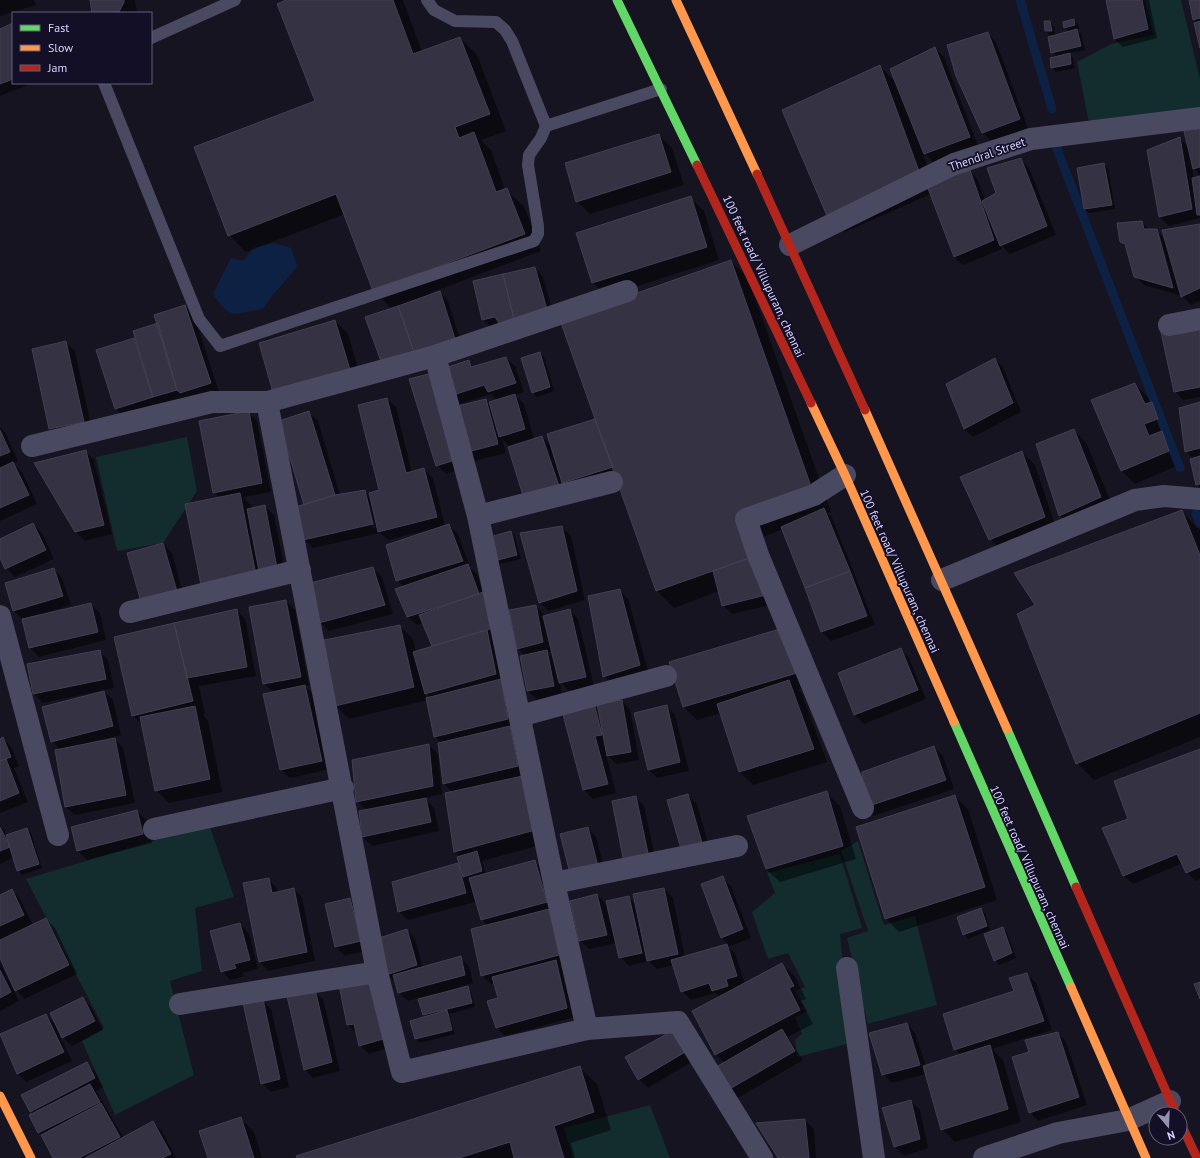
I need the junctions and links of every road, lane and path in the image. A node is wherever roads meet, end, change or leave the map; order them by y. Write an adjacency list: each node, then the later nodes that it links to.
1 (235, 0): 5 (lane)
2 (427, 0): 9 (lane)
3 (617, 0): 7 (main road, 100 feet road/ Villupuram, chennai)
4 (676, 0): 10 (main road)
5 (152, 38)
6 (104, 84): 9 (lane)
7 (661, 88): 9 (lane); 17 (main road, 100 feet road/ Villupuram, chennai)
8 (1200, 118): 10 (street, Thendral Street)
9 (546, 126)
10 (790, 245): 22 (main road)
11 (627, 291): 14 (street)
12 (1200, 319): 13 (street)
13 (1169, 325)
14 (435, 356): 15 (street); 20 (street)
15 (267, 402): 16 (street); 21 (street)
16 (32, 446)
17 (845, 475): 28 (street); 40 (main road, 100 feet road/ Villupuram, chennai)
18 (612, 482): 20 (street)
19 (1200, 499): 22 (street)
20 (478, 516): 26 (street)
21 (300, 570): 23 (street); 27 (street)
22 (942, 580): 38 (main road)
23 (130, 612)
24 (0, 616): 30 (street)
25 (666, 676): 26 (street)
26 (520, 716): 32 (street)
27 (343, 788): 29 (street); 34 (street)
28 (863, 808)
29 (154, 829)
30 (58, 835)
31 (737, 846): 32 (street)
32 (554, 884): 36 (street)
33 (847, 968): 44 (street)
34 (377, 972): 35 (street); 36 (street)
35 (180, 1004)
36 (586, 1029): 43 (street)
37 (0, 1096): 42 (main road)
38 (1173, 1106)
39 (1148, 1114): 40 (street)
40 (1128, 1120): 45 (street); 46 (main road, 100 feet road/ Villupuram, chennai)
41 (1188, 1140): 47 (main road)
42 (31, 1158)
43 (762, 1158)
44 (874, 1158)
45 (984, 1158)
46 (1146, 1158)
47 (1196, 1158)

